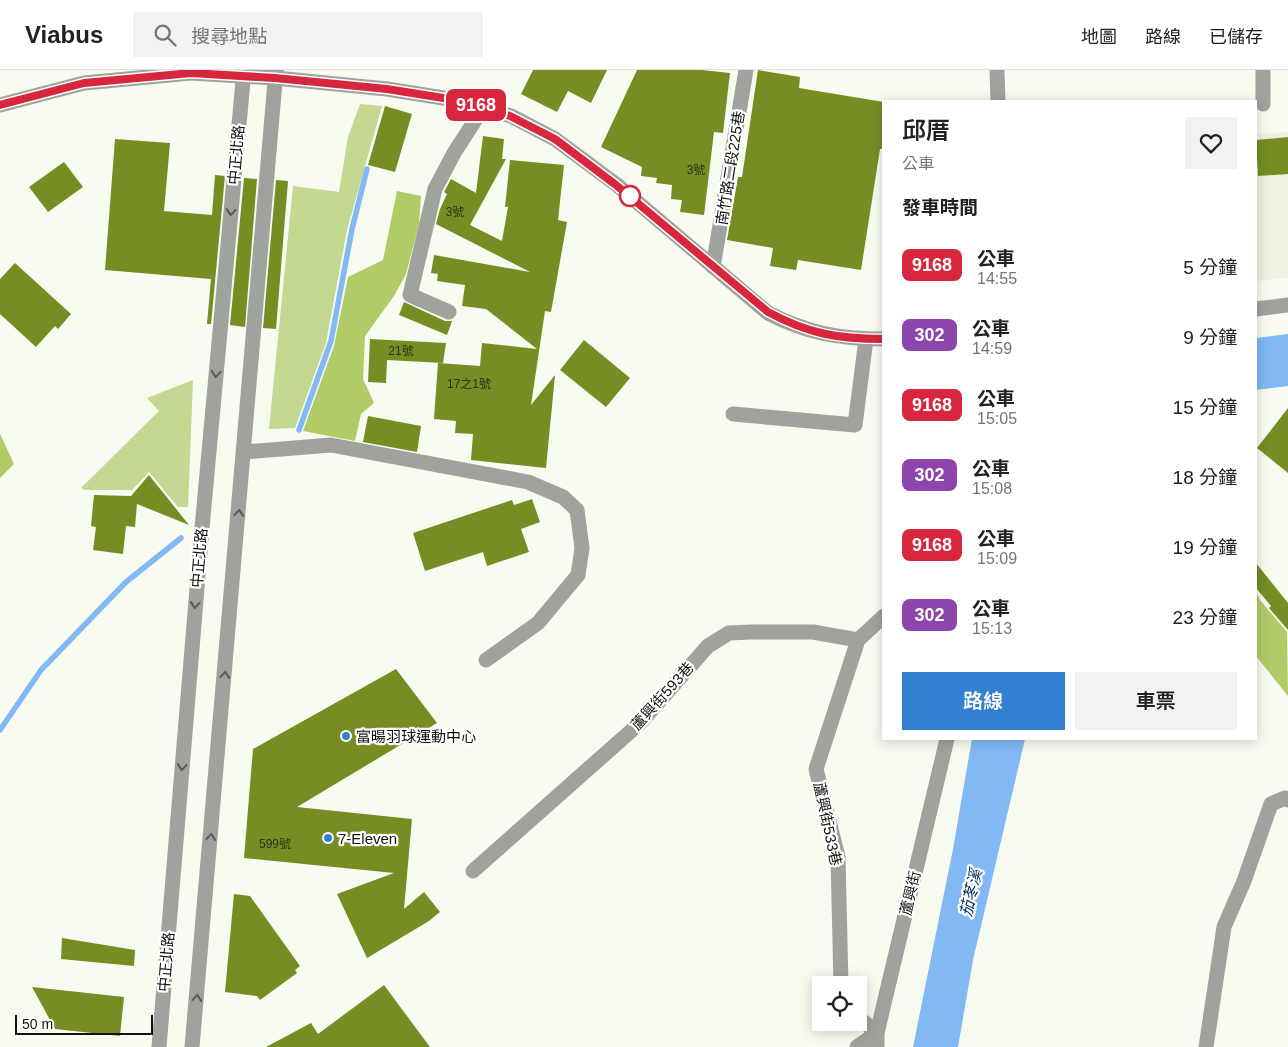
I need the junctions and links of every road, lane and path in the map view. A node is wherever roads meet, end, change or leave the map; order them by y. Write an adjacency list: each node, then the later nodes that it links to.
1 (746, 70): 10 (street, 南竹路二段225巷)
2 (997, 70): 6 (street)
3 (1263, 70): 7 (street)
4 (244, 73): 5 (street); 8 (street); 27 (street, 中正北路, one-way to 27)
5 (275, 74): 9 (street); 17 (street)
6 (998, 100)
7 (1263, 104)
8 (0, 105)
9 (484, 108): 10 (street); 13 (street)
10 (713, 267): 14 (street)
11 (1288, 305): 12 (street)
12 (1257, 309)
13 (449, 312)
14 (866, 339): 15 (street); 16 (street)
15 (882, 339)
16 (733, 414)
17 (244, 452): 20 (street); 28 (street, one-way to 17)
18 (882, 618): 19 (street)
19 (858, 640): 23 (street, 蘆興街593巷); 24 (street, 蘆興街533巷)
20 (486, 660)
21 (947, 740): 26 (street, 蘆興街)
22 (1288, 800): 30 (street)
23 (473, 871)
24 (841, 976)
25 (867, 1028): 26 (street)
26 (877, 1040): 29 (street)
27 (159, 1047)
28 (192, 1047)
29 (857, 1047)
30 (1206, 1047)

